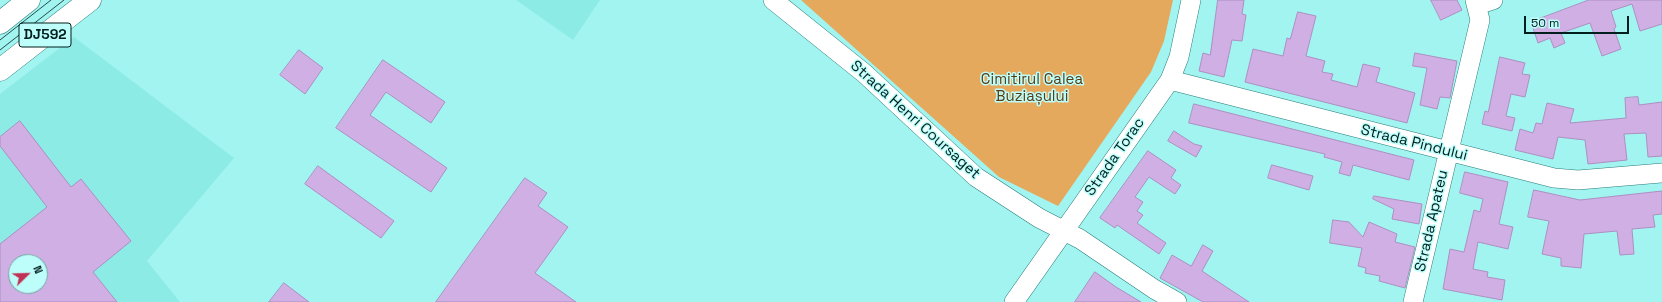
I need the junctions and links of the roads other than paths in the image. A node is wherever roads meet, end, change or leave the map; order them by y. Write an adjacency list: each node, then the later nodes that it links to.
1 (29, 0): 6 (main road, DJ592)
2 (90, 0): 7 (main road, DJ592)
3 (773, 0): 11 (street, Strada Henri Coursaget)
4 (1187, 1): 8 (street, Strada Torac)
5 (1482, 2): 9 (street, Strada Apateu)
6 (0, 23)
7 (0, 70)
8 (1170, 80): 9 (street, Strada Pindului); 11 (street, Strada Torac)
9 (1448, 152): 10 (street, Strada Pindului); 14 (street, Strada Apateu)
10 (1662, 173)
11 (1063, 231): 12 (street, Strada Torac); 13 (street, Strada Henri Coursaget)
12 (1014, 302)
13 (1177, 302)
14 (1413, 302)

